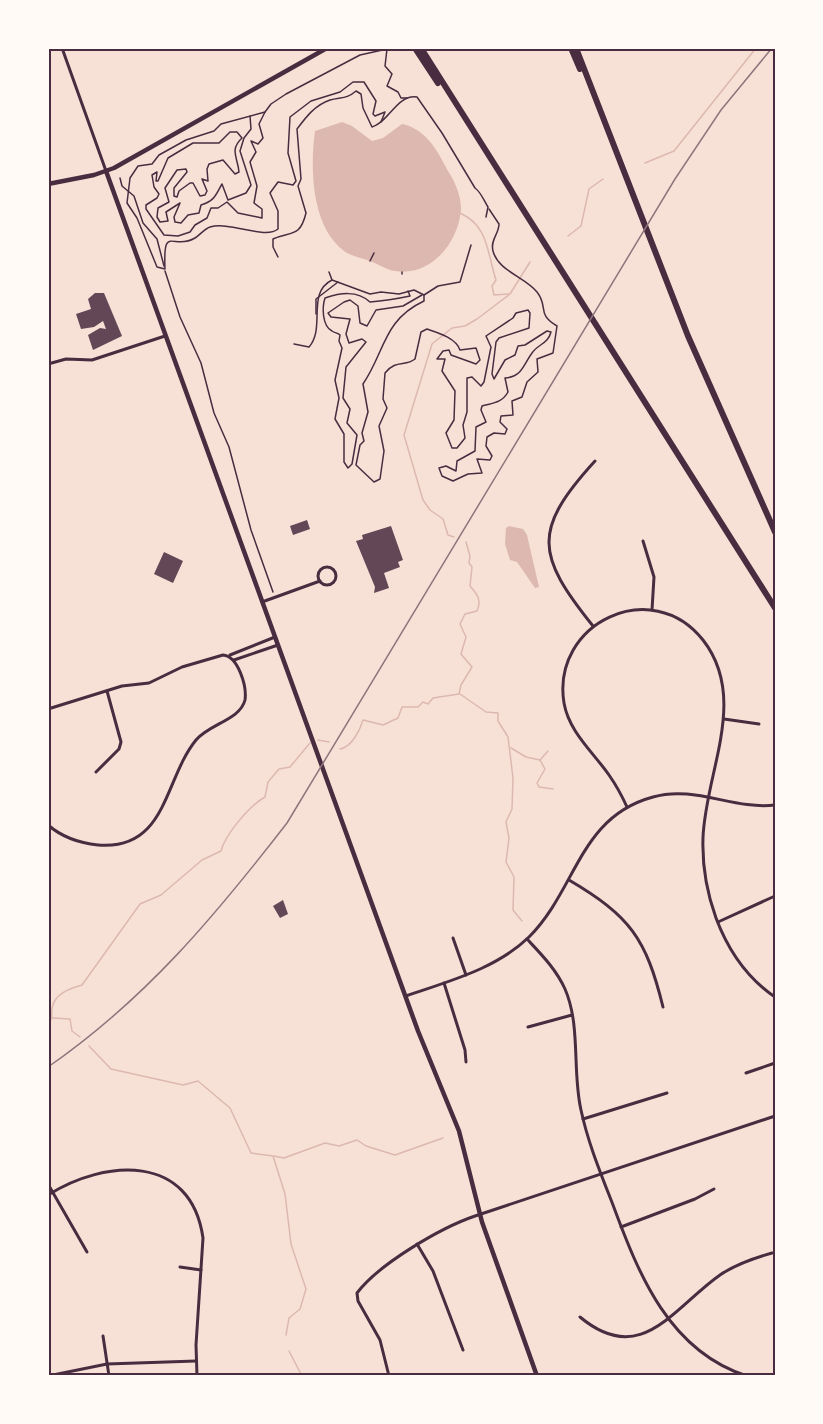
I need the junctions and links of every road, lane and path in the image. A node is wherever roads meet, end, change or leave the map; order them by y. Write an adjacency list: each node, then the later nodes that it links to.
1 (62, 48): 11 (street)
2 (327, 48): 11 (main road)
3 (415, 48): 10 (highway)
4 (421, 48): 10 (highway)
5 (574, 48): 32 (highway)
6 (407, 98): 7 (path); 9 (path); 15 (path)
7 (265, 112): 8 (path); 8 (path)
8 (250, 117): 14 (path)
9 (381, 122): 19 (path); 21 (path)
10 (471, 131): 37 (highway)
11 (106, 171): 13 (main road); 28 (main road)
12 (120, 178): 14 (path)
13 (48, 184)
14 (127, 189): 21 (path); 21 (path)
15 (489, 208): 16 (path); 27 (path)
16 (486, 217)
17 (471, 245): 27 (path)
18 (374, 253): 20 (path)
19 (278, 257)
20 (370, 261)
21 (165, 269): 35 (path)
22 (329, 272): 23 (path)
23 (332, 280): 24 (path); 26 (path)
24 (339, 281): 25 (path); 26 (path)
25 (408, 291): 27 (path); 27 (path)
26 (319, 294): 29 (path)
27 (423, 295)
28 (165, 336): 30 (street); 36 (main road)
29 (294, 344)
30 (48, 364)
31 (595, 461): 39 (street)
32 (775, 532)
33 (643, 541): 38 (street)
34 (320, 581): 34 (street); 36 (street)
35 (274, 594)
36 (262, 602): 40 (main road)
37 (775, 608)
38 (652, 610): 39 (street); 48 (street)
39 (593, 626): 53 (street)
40 (275, 637): 41 (main road); 42 (street)
41 (278, 644): 43 (street); 62 (main road)
42 (248, 647): 43 (street); 44 (street)
43 (250, 653): 45 (street)
44 (230, 656): 45 (street); 46 (street)
45 (234, 660): 54 (street)
46 (107, 691): 47 (street); 50 (street)
47 (48, 709)
48 (724, 719): 49 (street); 51 (street)
49 (759, 724)
50 (96, 772)
51 (708, 796): 52 (street); 53 (street); 57 (street)
52 (775, 805)
53 (627, 807): 55 (street)
54 (48, 825)
55 (569, 880): 59 (street); 64 (street)
56 (775, 896): 57 (street)
57 (718, 922): 63 (street)
58 (453, 938): 60 (street)
59 (527, 939): 60 (street); 65 (street)
60 (466, 975): 61 (street)
61 (444, 983): 62 (street); 67 (street)
62 (406, 996): 78 (main road)
63 (775, 997)
64 (663, 1007)
65 (572, 1015): 66 (street); 72 (street)
66 (528, 1028)
67 (466, 1062)
68 (775, 1063): 69 (street)
69 (746, 1073)
70 (667, 1093): 72 (street)
71 (775, 1116): 73 (street)
72 (583, 1119): 73 (street)
73 (601, 1174): 78 (street); 79 (street)
74 (48, 1184): 76 (street)
75 (714, 1189): 79 (street)
76 (52, 1192): 77 (street); 81 (street); 84 (street)
77 (48, 1195)
78 (480, 1214): 80 (street); 95 (main road)
79 (621, 1227): 86 (street)
80 (417, 1244): 88 (street); 94 (street)
81 (87, 1252)
82 (772, 1253): 86 (street)
83 (180, 1267): 84 (street)
84 (201, 1270): 89 (street)
85 (580, 1317): 86 (street)
86 (668, 1319): 96 (street)
87 (103, 1336): 90 (street)
88 (463, 1350)
89 (196, 1361): 90 (street); 93 (street)
90 (107, 1364): 91 (street); 92 (street)
91 (48, 1376)
92 (109, 1376)
93 (197, 1376)
94 (389, 1376)
95 (537, 1376)
96 (747, 1376)

